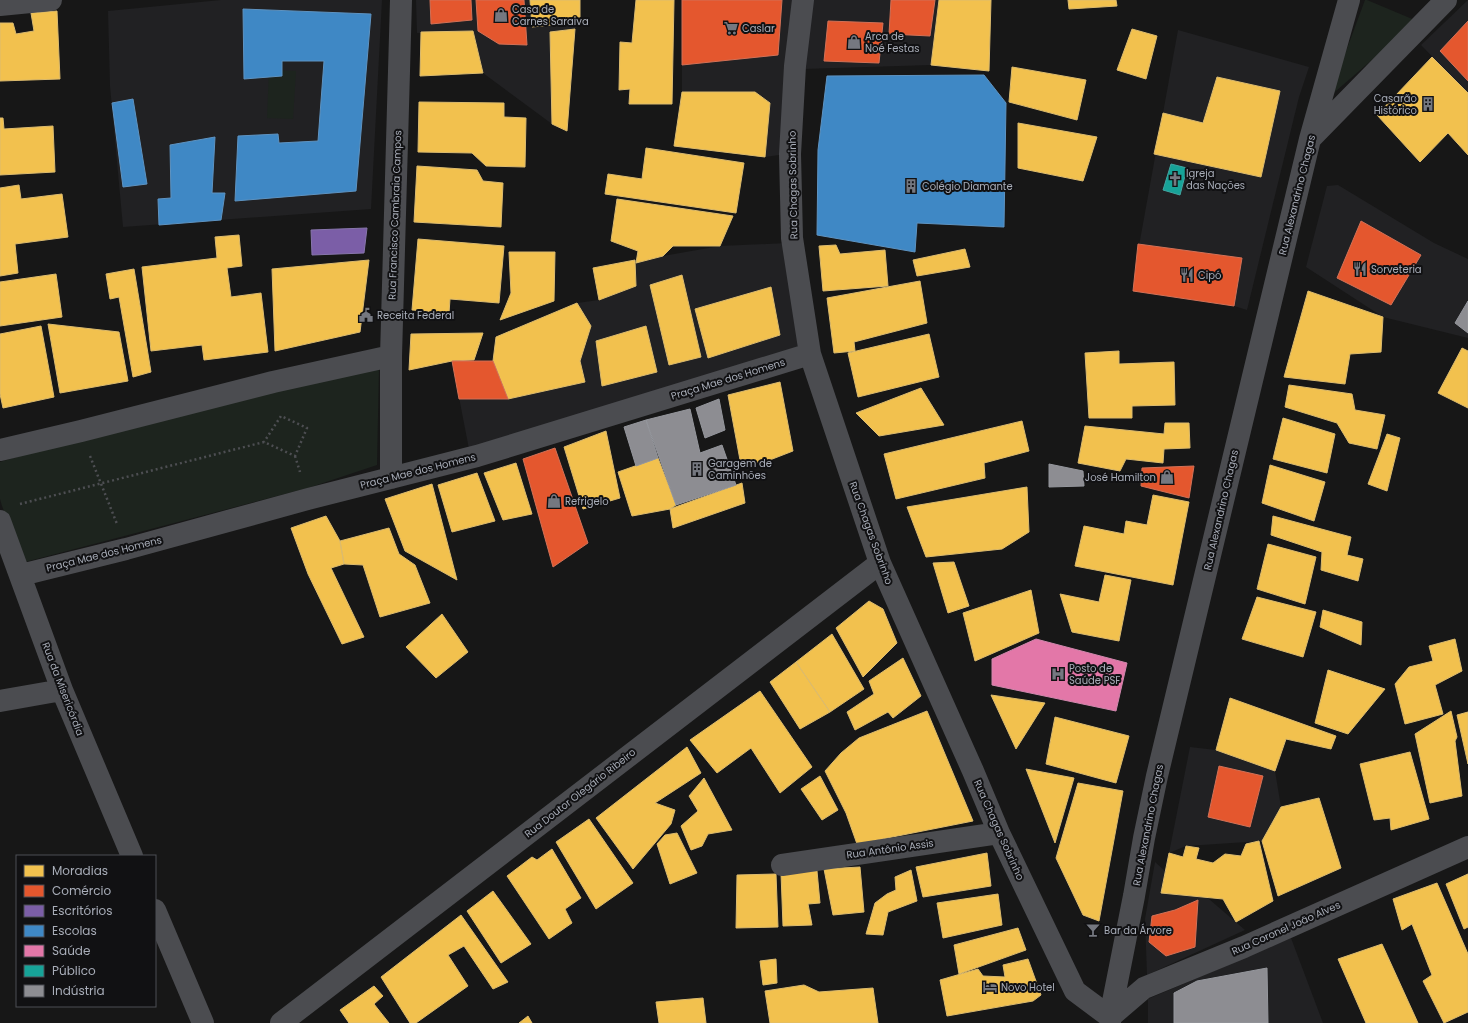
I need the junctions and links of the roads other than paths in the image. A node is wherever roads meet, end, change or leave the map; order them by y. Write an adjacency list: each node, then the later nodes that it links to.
1 (51, 0): 6 (street)
2 (401, 0): 9 (street, Rua Francisco Cambraia Campos)
3 (803, 0): 8 (street, Rua Chagas Sobrinho)
4 (1349, 0): 7 (street, Rua Alexandrino Chagas)
5 (1441, 1): 7 (street)
6 (0, 5)
7 (1310, 139): 22 (street, Rua Alexandrino Chagas)
8 (810, 354): 11 (street, Praça Mae dos Homens); 13 (street, Rua Chagas Sobrinho)
9 (391, 356): 10 (street); 11 (street, Rua Francisco Cambraia Campos)
10 (0, 450)
11 (391, 478): 14 (street, Praça Mae dos Homens)
12 (7, 513): 14 (street, Rua da Misericórdia)
13 (880, 563): 17 (street, Rua Chagas Sobrinho); 24 (street, Rua Doutor Olegário Ribeiro)
14 (21, 575): 15 (street, Rua da Misericórdia)
15 (62, 690): 16 (street); 19 (street, Rua da Misericórdia)
16 (0, 701)
17 (998, 833): 20 (street, Rua Antônio Assis); 22 (street, Rua Chagas Sobrinho)
18 (1468, 847): 22 (street, Rua Coronel João Alves)
19 (132, 855)
20 (782, 865)
21 (156, 912): 23 (street)
22 (1110, 1020)
23 (203, 1023)
24 (281, 1023)

